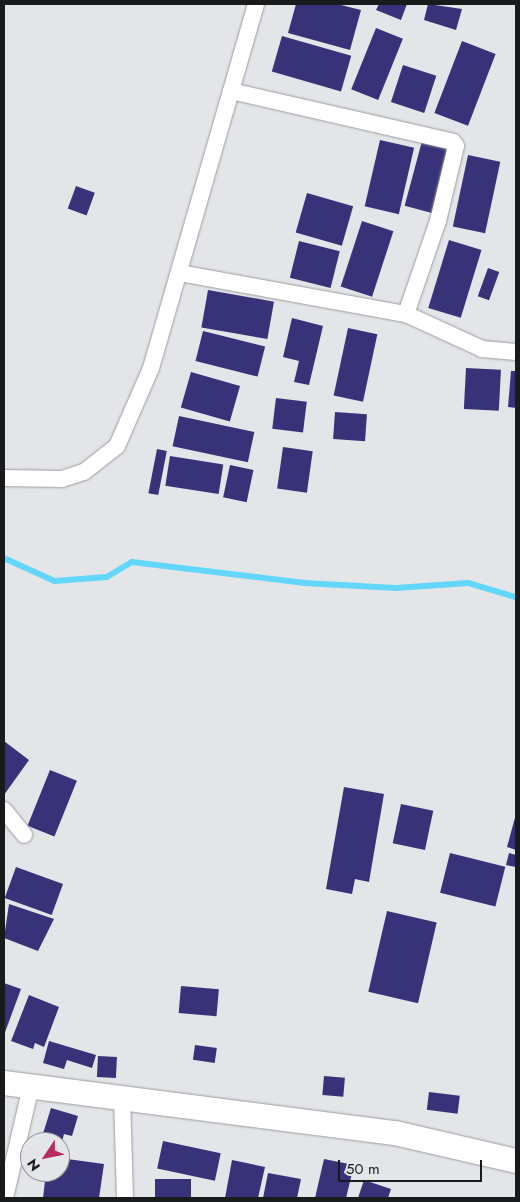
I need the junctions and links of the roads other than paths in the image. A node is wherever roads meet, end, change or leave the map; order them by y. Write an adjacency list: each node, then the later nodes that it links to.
1 (256, 4): 2 (street)
2 (231, 91): 3 (street); 4 (street)
3 (180, 273): 4 (street); 6 (street)
4 (406, 314): 5 (street)
5 (516, 352)
6 (4, 478)
7 (4, 810): 8 (street)
8 (24, 835)
9 (4, 1082): 10 (main road)
10 (31, 1086): 11 (main road); 13 (street)
11 (122, 1097): 12 (main road); 14 (street)
12 (516, 1161)
13 (5, 1198)
14 (125, 1198)

